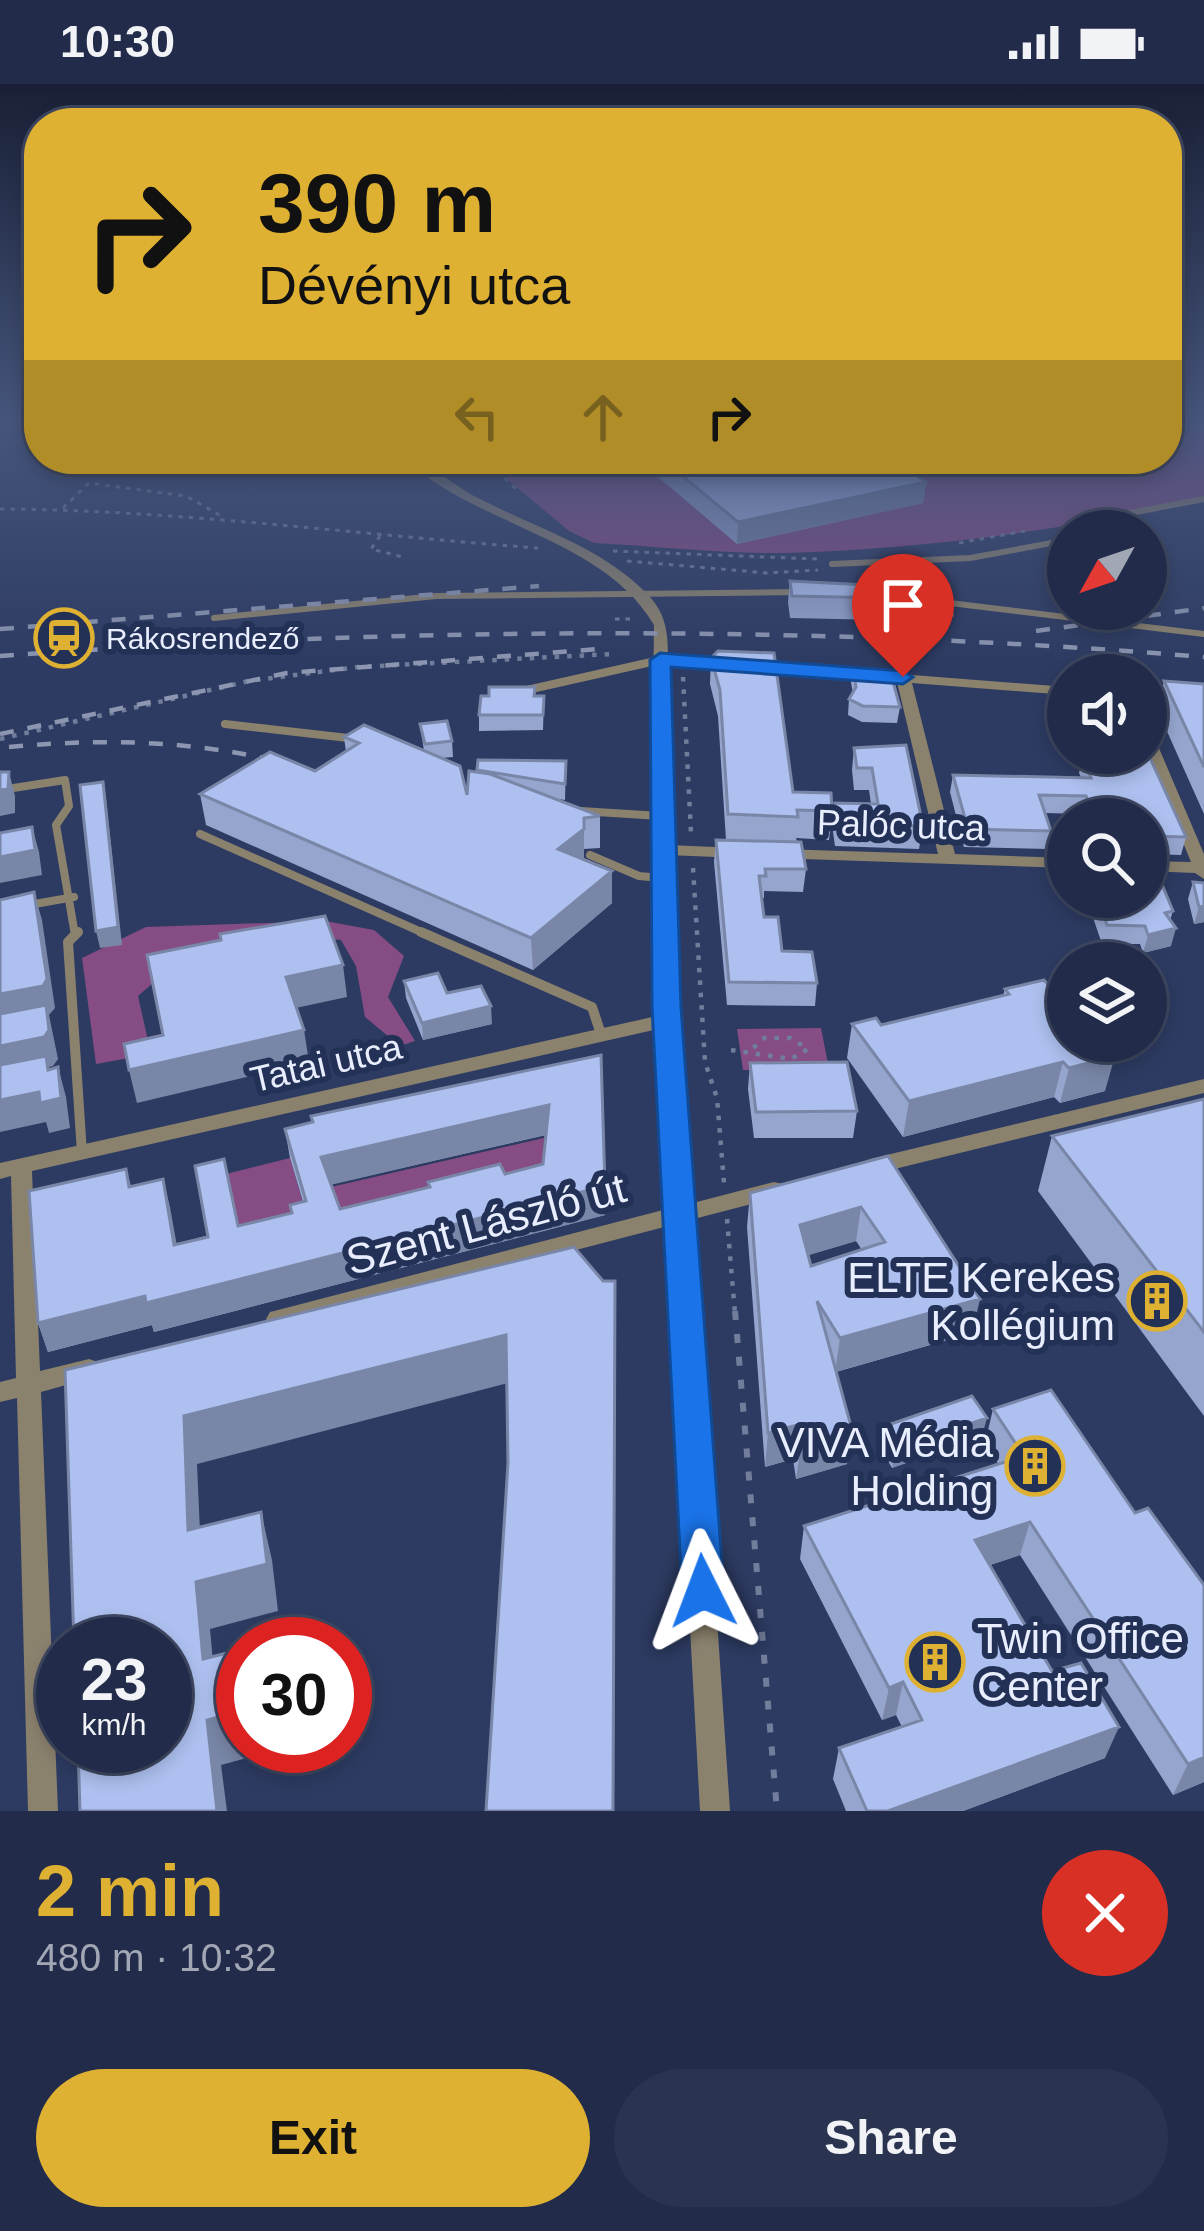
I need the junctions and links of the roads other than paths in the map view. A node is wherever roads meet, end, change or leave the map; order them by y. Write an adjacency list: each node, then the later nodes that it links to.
1 (477, 505): 4 (street)
2 (1047, 544): 3 (lane)
3 (832, 565)
4 (639, 591): 5 (lane); 7 (lane); 9 (street)
5 (811, 592)
6 (871, 593): 8 (lane)
7 (214, 618)
8 (1204, 634)
9 (660, 660): 10 (street); 11 (lane); 20 (street)
10 (903, 677): 12 (street); 26 (street)
11 (516, 690)
12 (1047, 690)
13 (1167, 700): 14 (street)
14 (1204, 704)
15 (224, 724): 16 (lane)
16 (370, 741)
17 (1163, 774): 29 (street)
18 (0, 790): 21 (lane)
19 (568, 809): 20 (lane)
20 (660, 816): 24 (street)
21 (56, 829): 22 (lane); 31 (lane)
22 (38, 832)
23 (200, 834): 36 (lane)
24 (659, 850): 26 (street, Palóc utca); 30 (street)
25 (590, 855): 30 (lane)
26 (947, 860): 27 (street, Palóc utca)
27 (1047, 862)
28 (1167, 867): 29 (street)
29 (1203, 870)
30 (661, 878): 34 (street)
31 (74, 897): 32 (lane); 33 (lane)
32 (18, 907)
33 (74, 1020): 35 (lane); 37 (lane)
34 (668, 1020): 36 (street, Tatai utca); 44 (street)
35 (56, 1024)
36 (601, 1034): 40 (street, Tatai utca)
37 (77, 1071): 38 (lane); 40 (lane)
38 (58, 1075)
39 (1204, 1086): 42 (street)
40 (82, 1153): 41 (street, Tatai utca)
41 (10, 1169): 47 (street)
42 (835, 1175)
43 (789, 1186): 44 (street, Szent László út)
44 (682, 1213): 45 (street, Szent László út); 49 (street)
45 (253, 1326)
46 (117, 1362): 47 (street)
47 (13, 1388): 48 (street)
48 (43, 1811)
49 (715, 1811)

